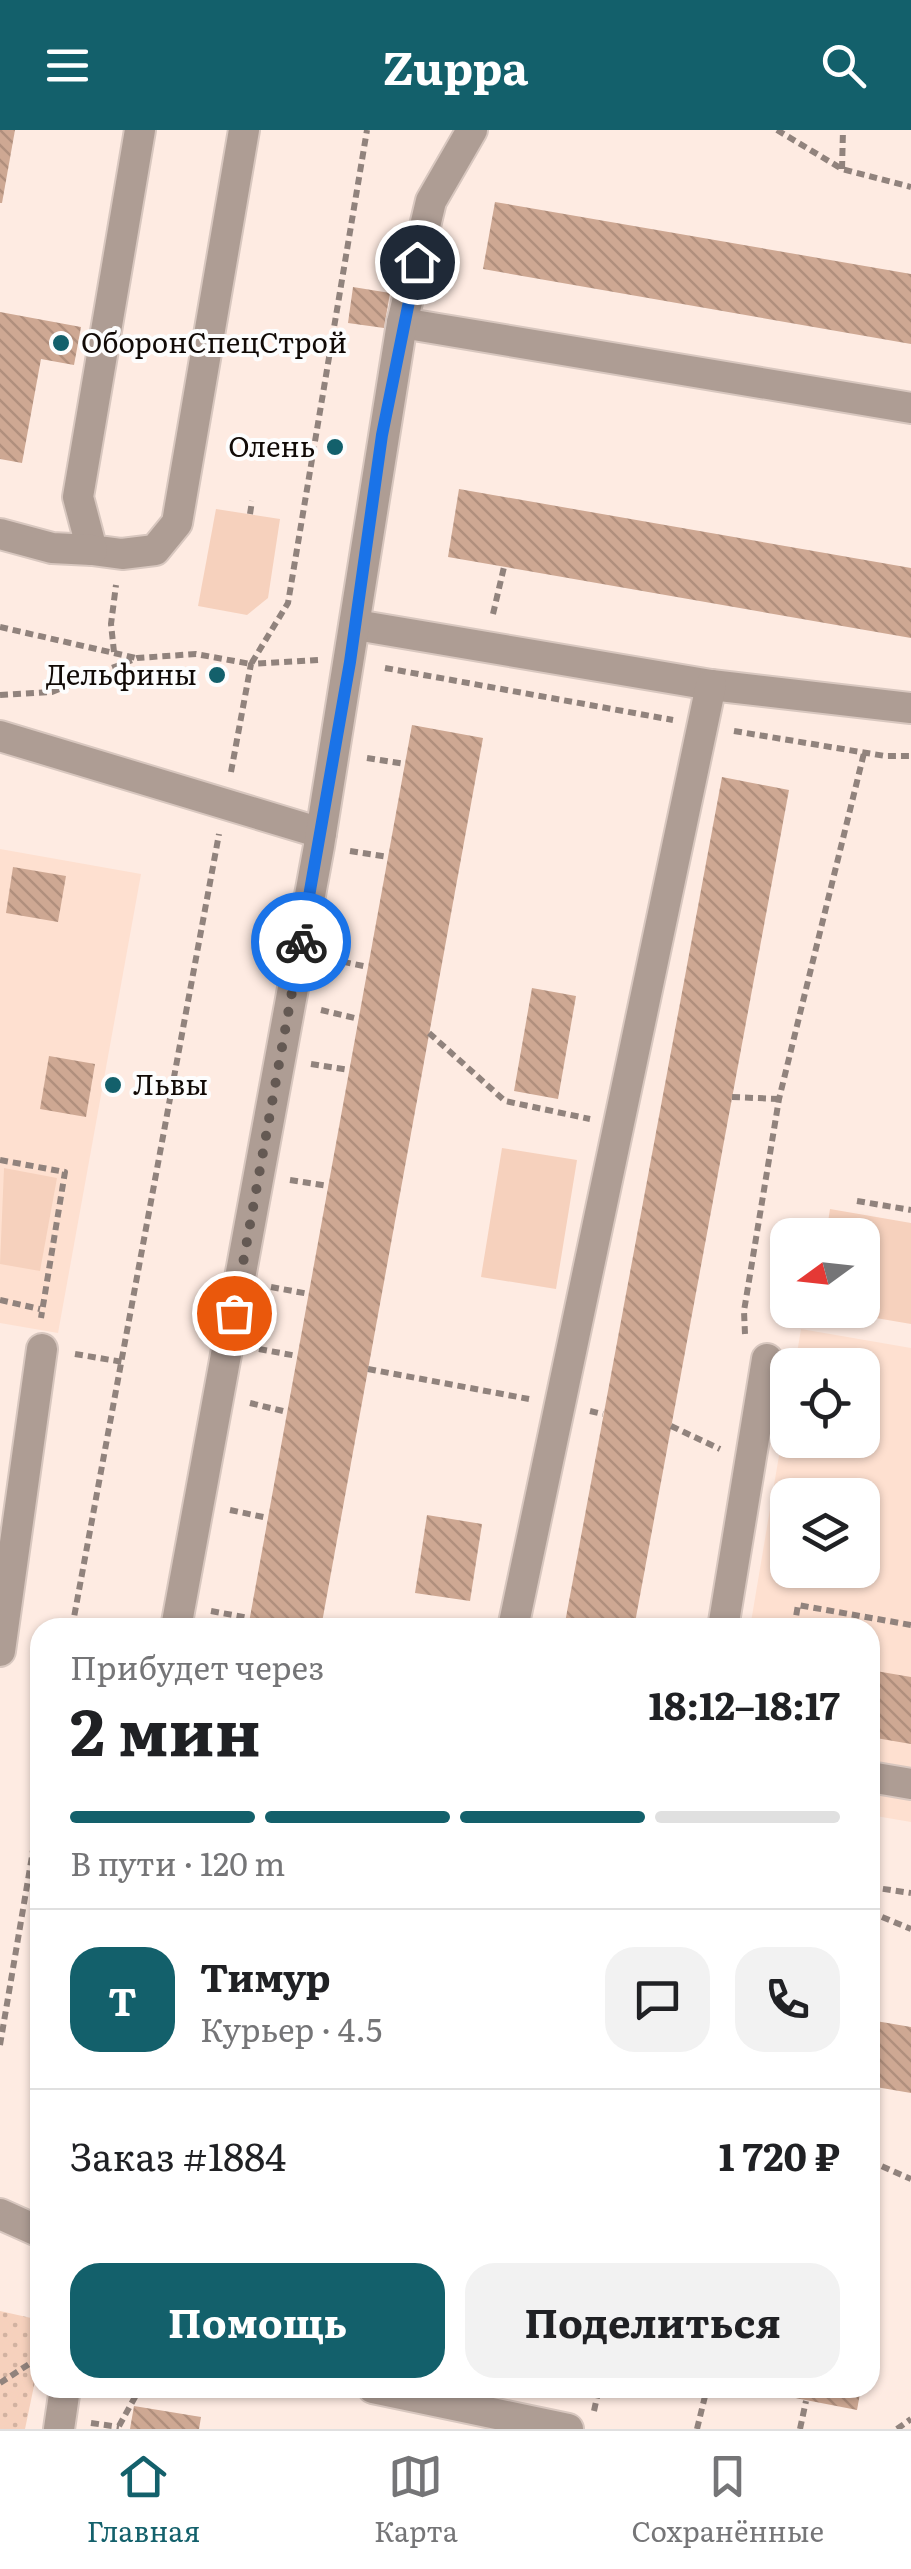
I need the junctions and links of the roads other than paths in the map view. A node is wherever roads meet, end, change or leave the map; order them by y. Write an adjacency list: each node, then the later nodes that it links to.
1 (140, 130): 7 (lane)
2 (244, 130): 7 (lane)
3 (472, 130): 4 (lane)
4 (402, 322): 5 (lane); 8 (lane)
5 (911, 408)
6 (0, 534): 7 (lane)
7 (92, 550)
8 (356, 625): 9 (lane); 12 (lane)
9 (711, 686): 10 (lane); 16 (lane)
10 (911, 708)
11 (0, 736): 12 (lane)
12 (321, 833): 15 (lane)
13 (42, 1349): 18 (lane)
14 (767, 1359): 17 (lane)
15 (178, 1618)
16 (516, 1618)
17 (725, 1618)
18 (0, 1651)
19 (880, 1779): 20 (lane)
20 (911, 1784)
21 (0, 2214): 22 (lane)
22 (30, 2228)
23 (64, 2398): 25 (lane)
24 (421, 2398): 26 (lane)
25 (59, 2429)
26 (568, 2429)

